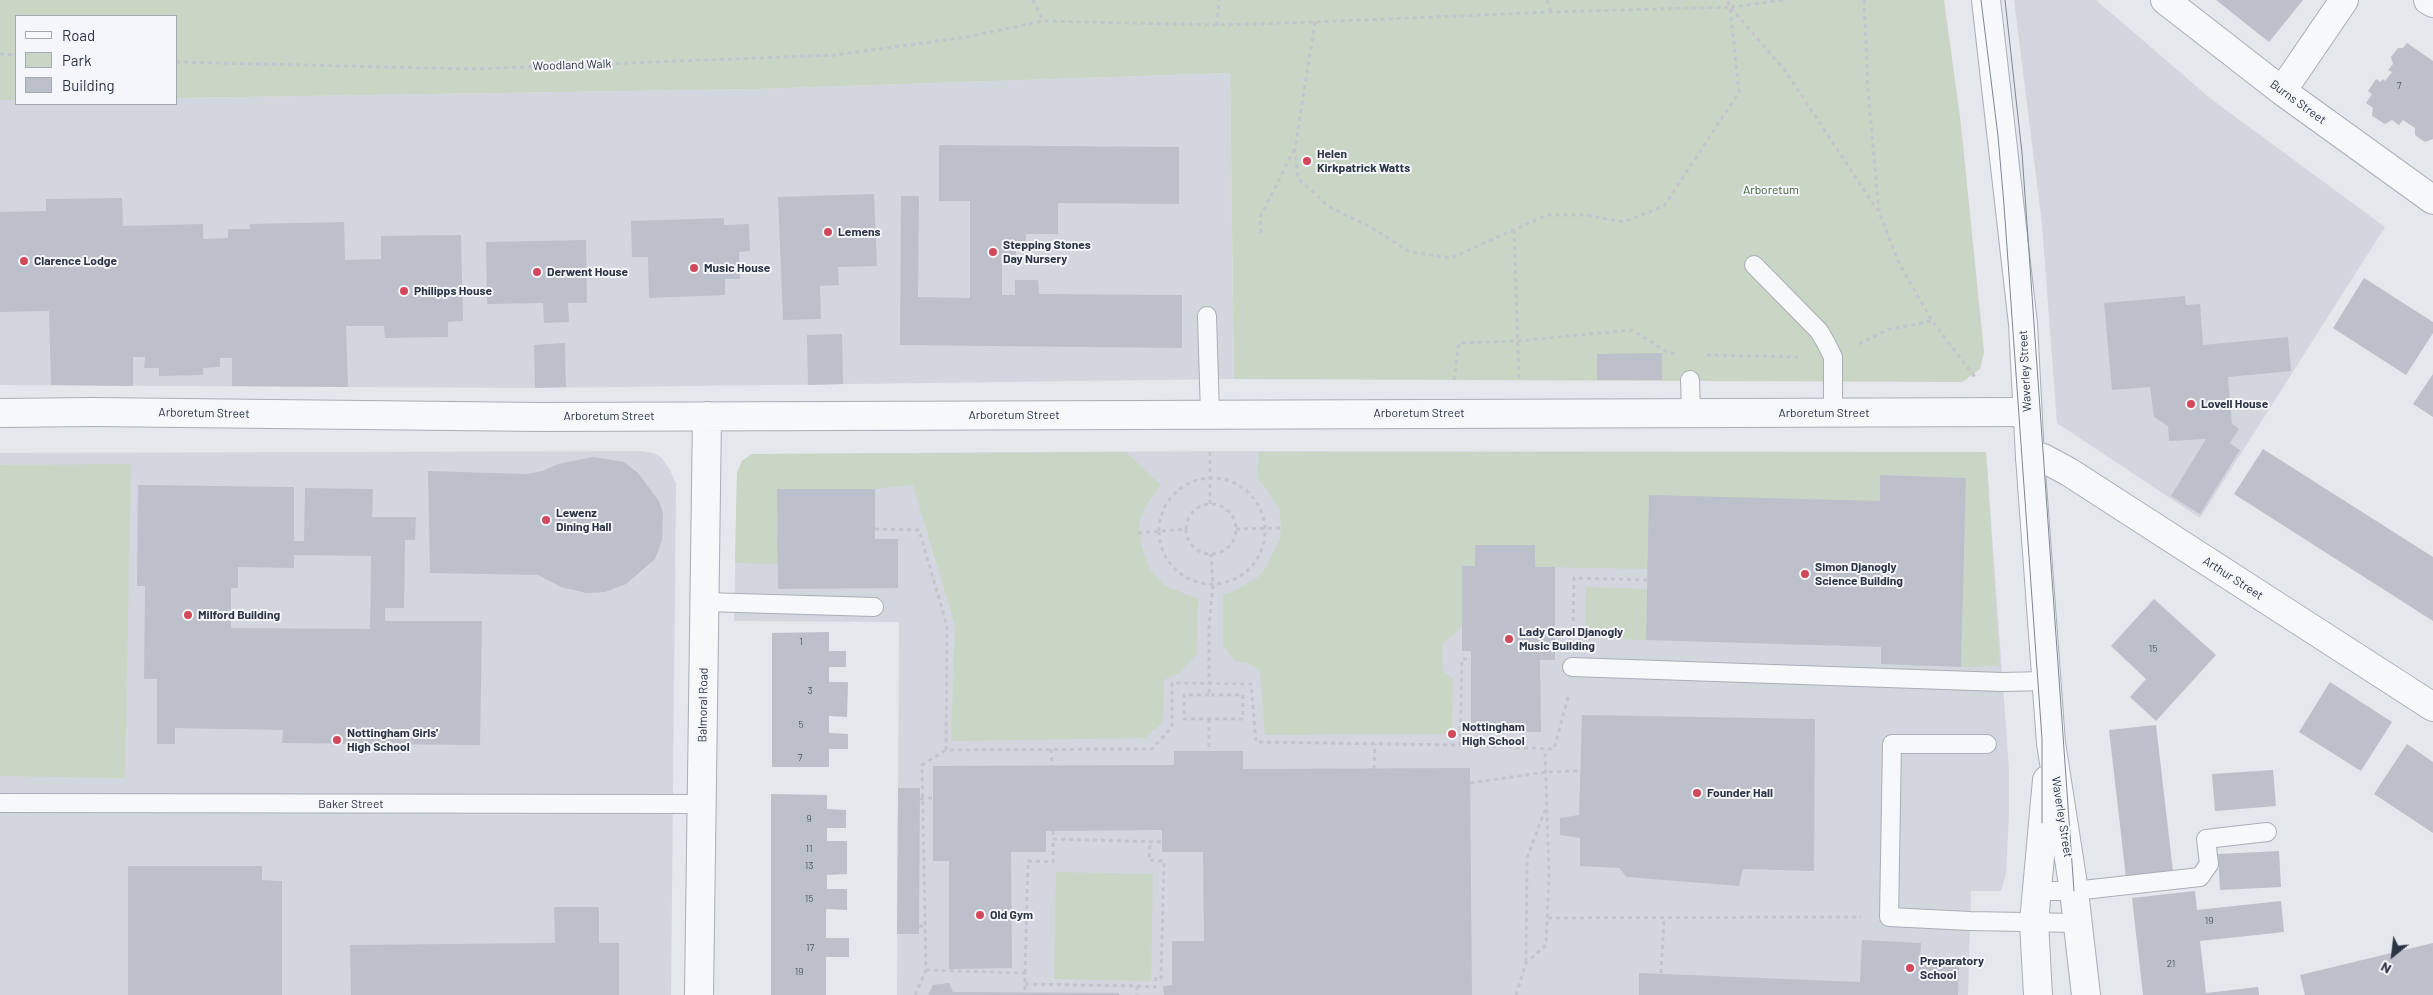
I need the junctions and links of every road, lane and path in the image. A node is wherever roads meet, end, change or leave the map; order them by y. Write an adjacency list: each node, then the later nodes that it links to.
1 (1033, 0): 14 (path)
2 (1219, 0): 16 (path)
3 (1547, 0): 13 (path)
4 (1727, 0): 12 (path)
5 (1784, 0): 12 (path, Woodland Walk)
6 (1864, 0): 23 (path)
7 (1986, 0): 38 (street, Waverley Street)
8 (2165, 0): 20 (street, Burns Street)
9 (2344, 0): 20 (street)
10 (2428, 0): 11 (street)
11 (2433, 3)
12 (1730, 7): 13 (path, Woodland Walk); 23 (path); 24 (path)
13 (1550, 12): 15 (path, Woodland Walk)
14 (1043, 21): 16 (path, Woodland Walk); 19 (path, Woodland Walk)
15 (1316, 22): 16 (path, Woodland Walk); 21 (path)
16 (1217, 25)
17 (0, 54): 18 (path)
18 (15, 54)
19 (178, 62)
20 (2282, 91): 22 (street, Burns Street)
21 (1295, 148): 24 (path); 25 (path)
22 (2433, 200)
23 (1878, 212): 28 (path)
24 (1514, 230): 30 (path)
25 (1261, 233)
26 (1754, 265): 33 (lane)
27 (1207, 316): 42 (lane)
28 (1932, 321): 29 (path); 36 (path)
29 (1887, 330)
30 (1517, 341): 31 (path); 34 (path); 40 (path)
31 (1684, 353)
32 (1700, 354): 33 (path)
33 (1833, 357): 37 (lane)
34 (1519, 379)
35 (1690, 380): 41 (lane)
36 (1981, 381)
37 (1833, 412): 38 (street, Arboretum Street); 41 (street, Arboretum Street)
38 (2027, 412): 44 (street, Waverley Street)
39 (0, 413): 43 (street, Arboretum Street)
40 (1451, 413): 41 (street, Arboretum Street); 42 (street, Arboretum Street)
41 (1691, 413)
42 (1210, 414): 43 (street, Arboretum Street)
43 (707, 416): 56 (street, Balmoral Road)
44 (2030, 457): 60 (street, Waverley Street); 63 (street, Arthur Street)
45 (1210, 479): 46 (path); 48 (path); 52 (path)
46 (1210, 504): 50 (path); 51 (path)
47 (875, 528): 70 (path)
48 (1264, 528): 49 (path); 51 (path); 55 (path)
49 (1281, 528)
50 (1186, 529): 52 (path); 54 (path)
51 (1236, 529): 54 (path)
52 (1158, 531): 53 (path); 55 (path)
53 (1138, 533)
54 (1211, 554): 55 (path)
55 (1212, 585): 61 (path)
56 (704, 602): 57 (lane); 80 (street, Balmoral Road)
57 (874, 607)
58 (1471, 659): 66 (path)
59 (1572, 667): 60 (lane)
60 (2047, 681): 65 (street, Waverley Street)
61 (1209, 683): 62 (path); 66 (path); 69 (path)
62 (1209, 695): 64 (path); 64 (path)
63 (2433, 708)
64 (1209, 719): 71 (path)
65 (2051, 743): 87 (street, Waverley Street); 88 (street, Waverley Street)
66 (1375, 744): 73 (path)
67 (1987, 744): 89 (lane)
68 (1545, 748): 75 (path)
69 (1051, 749): 70 (path); 72 (path)
70 (946, 750): 78 (path)
71 (1209, 751)
72 (1052, 766)
73 (1374, 768)
74 (1580, 771): 75 (path)
75 (1546, 772): 76 (path); 81 (path)
76 (1470, 783)
77 (932, 798): 78 (path)
78 (921, 799): 95 (path)
79 (0, 803): 80 (lane, Baker Street)
80 (701, 804): 103 (street, Balmoral Road)
81 (1547, 806): 90 (path); 96 (path)
82 (1053, 831): 84 (path)
83 (2267, 832): 88 (lane)
84 (1053, 839): 85 (path); 98 (path)
85 (1150, 842): 86 (path); 101 (path)
86 (1162, 842)
87 (2036, 891): 88 (lane); 92 (street, Waverley Street)
88 (2074, 891): 93 (street, Waverley Street)
89 (1889, 917): 91 (path); 92 (lane)
90 (1548, 918): 91 (path); 96 (path)
91 (1664, 918): 99 (path)
92 (2034, 922): 93 (lane); 107 (street, Waverley Street)
93 (2077, 923): 108 (street, Waverley Street)
94 (919, 926): 95 (path)
95 (925, 926): 97 (path)
96 (1526, 963): 106 (path)
97 (926, 970): 98 (path); 104 (path)
98 (1025, 973): 100 (path)
99 (1661, 974)
100 (1025, 984): 101 (path); 102 (path)
101 (1137, 986): 105 (path)
102 (1025, 992)
103 (699, 995)
104 (915, 995)
105 (1137, 995)
106 (1516, 995)
107 (2038, 995)
108 (2086, 995)

